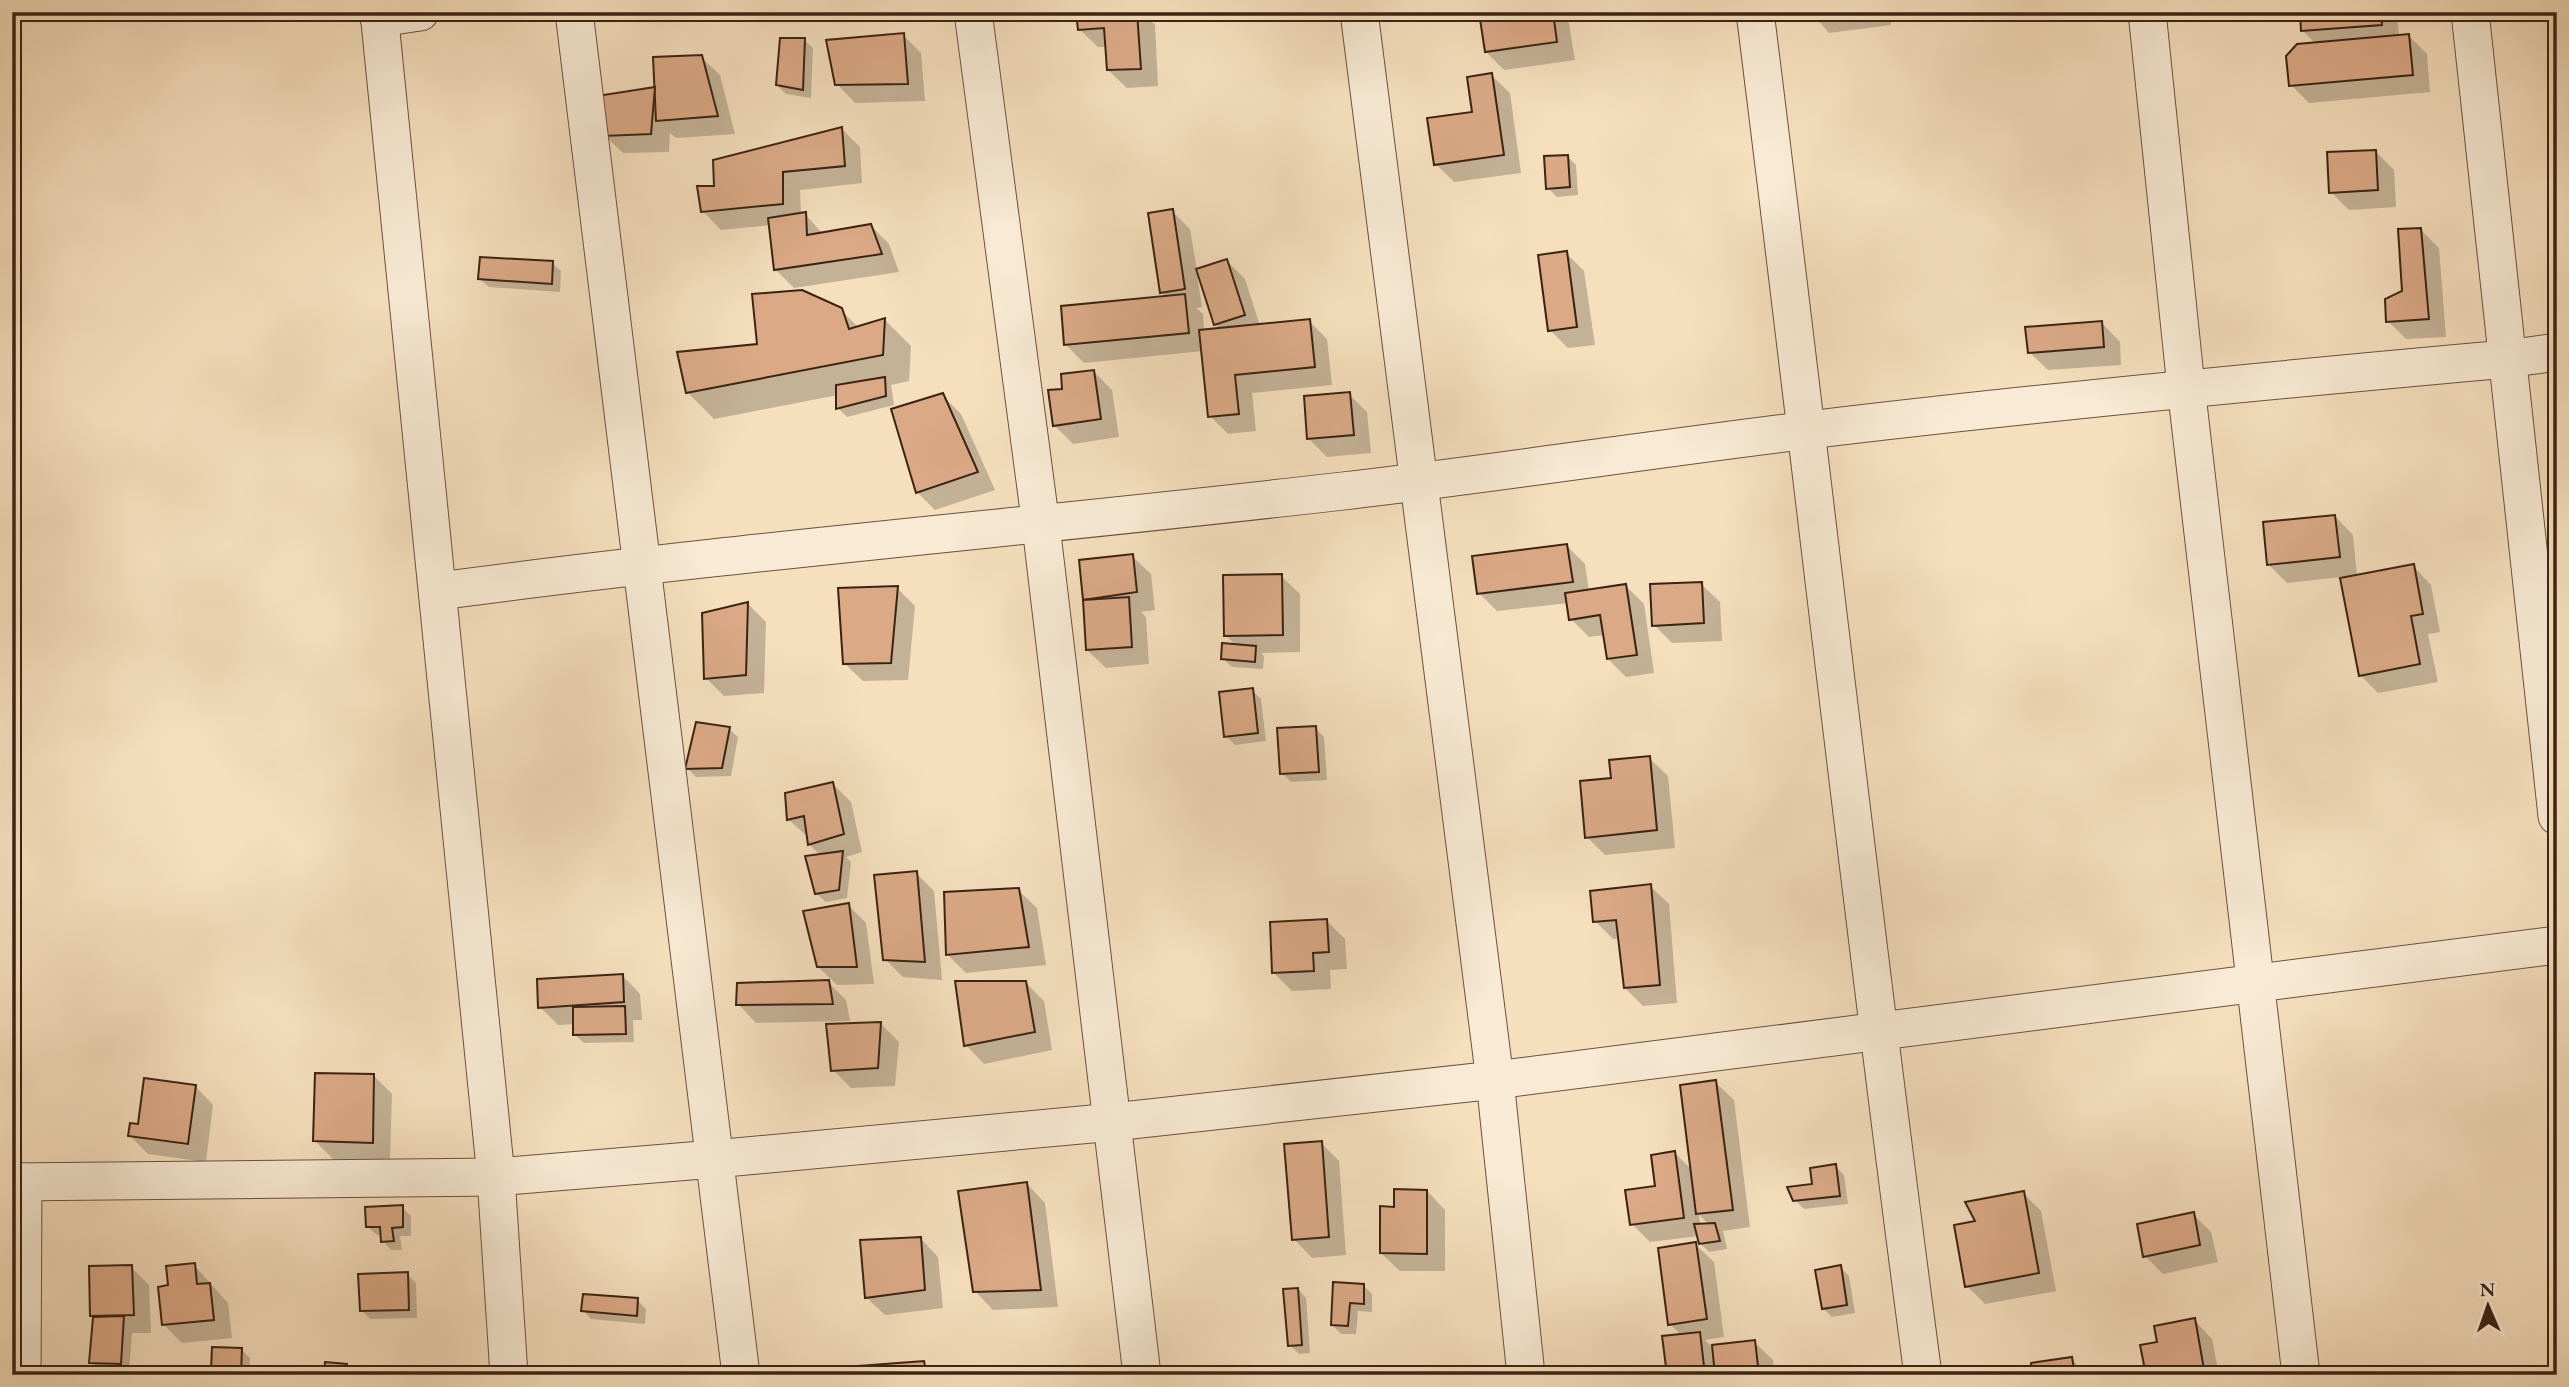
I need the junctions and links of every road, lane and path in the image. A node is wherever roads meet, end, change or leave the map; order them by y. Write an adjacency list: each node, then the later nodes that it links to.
1 (420, 12): 8 (street)
2 (574, 12): 15 (street)
3 (973, 12): 14 (street)
4 (1359, 12): 13 (street)
5 (1755, 12): 12 (street)
6 (2147, 12): 11 (street)
7 (2470, 12): 10 (street)
8 (379, 15): 16 (street)
9 (2557, 352): 10 (street)
10 (2506, 359): 11 (street); 17 (street)
11 (2186, 387): 12 (street); 19 (street)
12 (1808, 430): 13 (street); 20 (street)
13 (1420, 482): 14 (street); 21 (street)
14 (1041, 526): 15 (street); 22 (street)
15 (641, 564): 16 (street); 23 (street)
16 (439, 591): 24 (street)
17 (2557, 816)
18 (2557, 945): 19 (street)
19 (2256, 982): 20 (street); 32 (street)
20 (1877, 1031): 21 (street); 31 (street)
21 (1495, 1080): 22 (street); 30 (street)
22 (1113, 1122): 23 (street); 29 (street)
23 (714, 1159): 24 (street); 28 (street)
24 (496, 1177): 25 (street); 27 (street)
25 (18, 1182): 26 (street)
26 (22, 1375)
27 (509, 1375)
28 (741, 1375)
29 (1142, 1375)
30 (1526, 1375)
31 (1923, 1375)
32 (2301, 1375)

